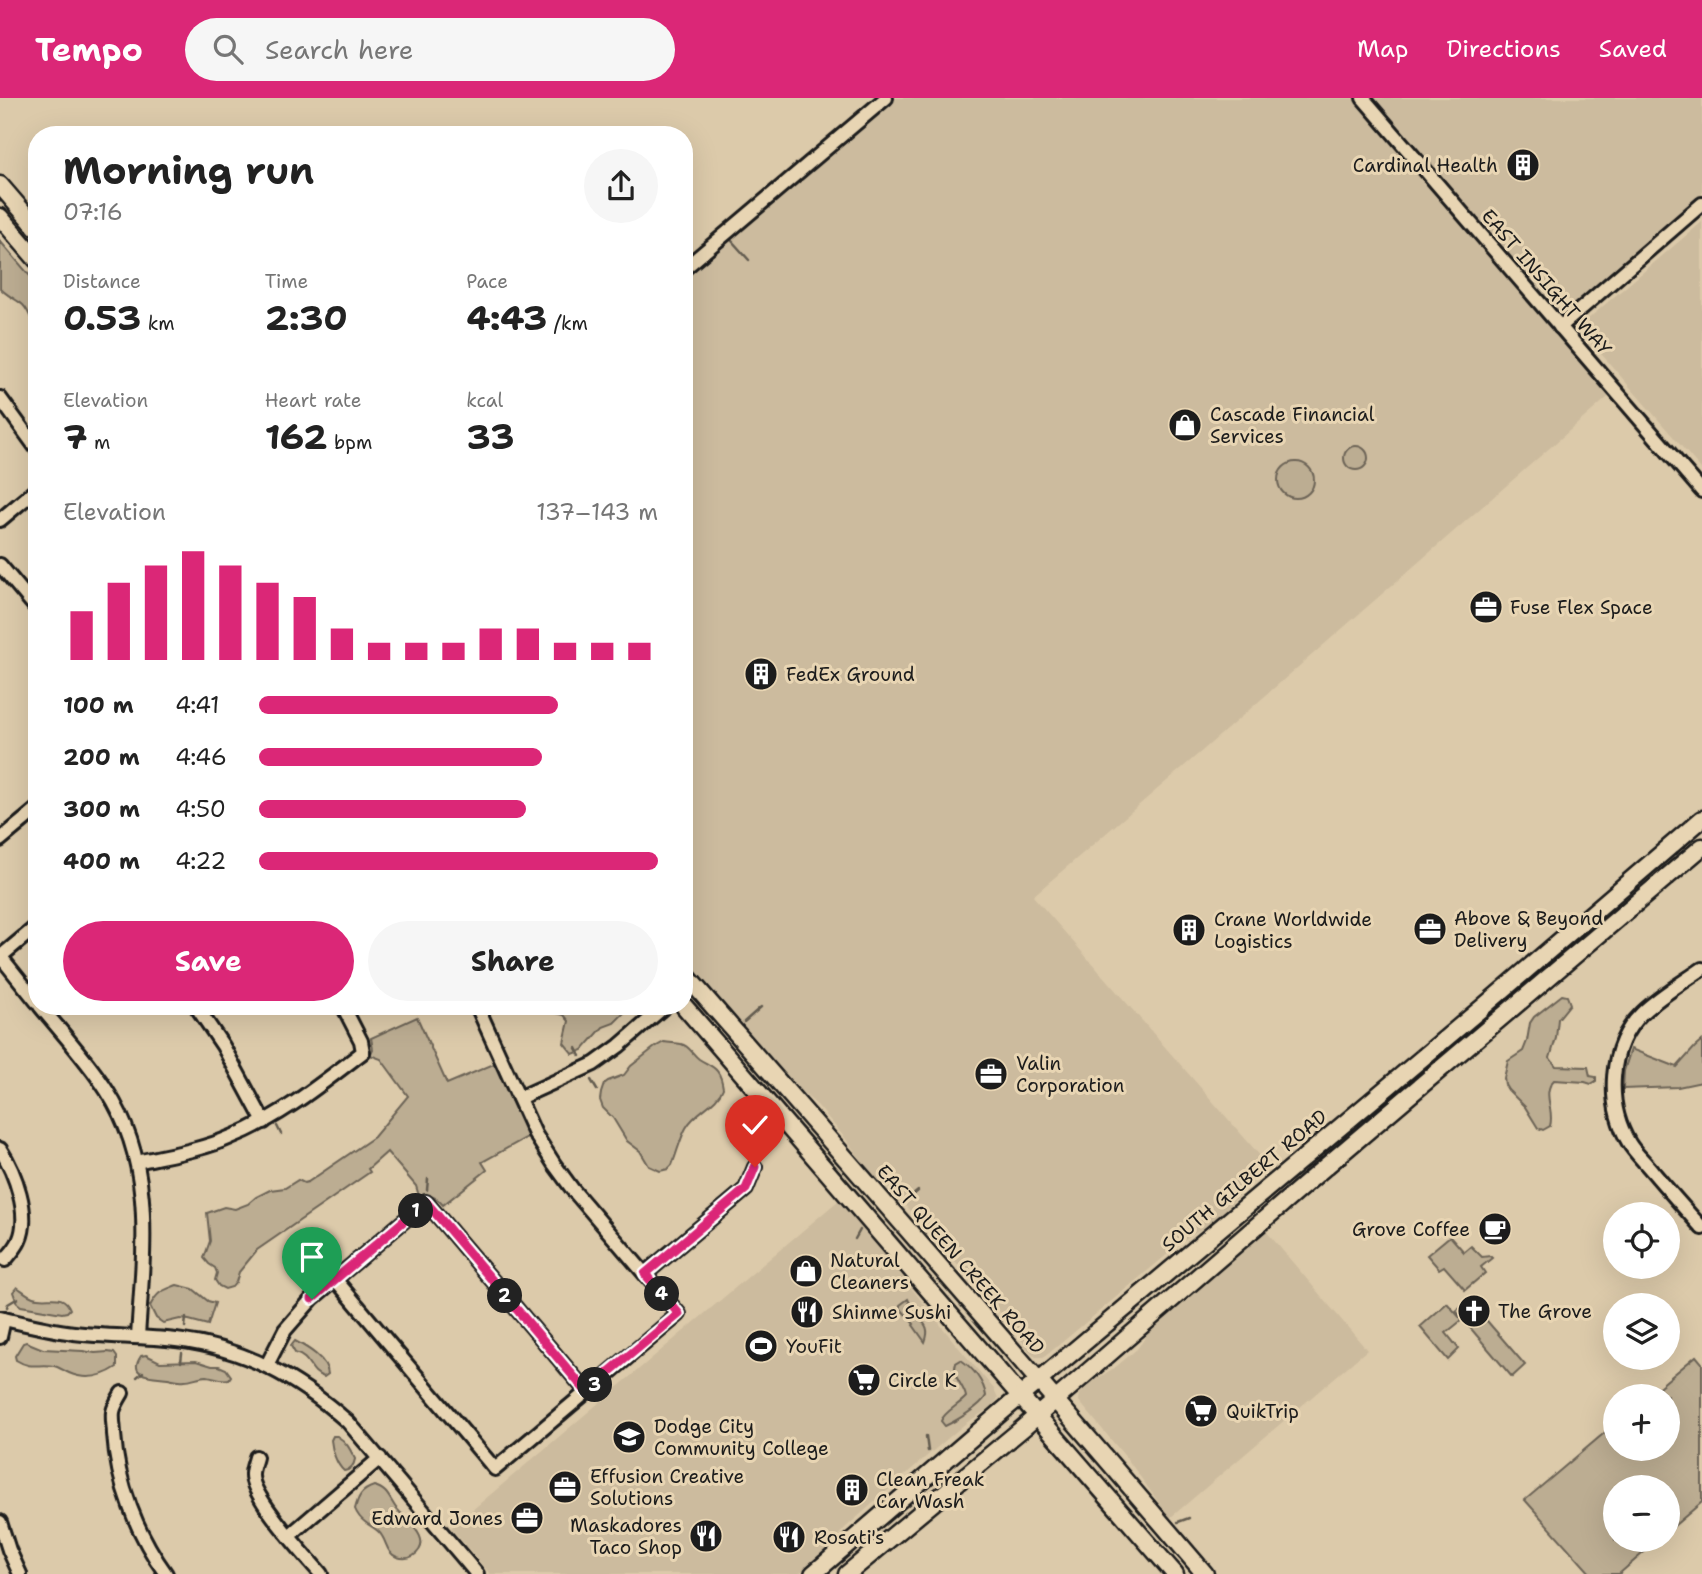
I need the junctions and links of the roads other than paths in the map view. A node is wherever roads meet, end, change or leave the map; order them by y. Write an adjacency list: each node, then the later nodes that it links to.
1 (886, 98): 8 (street)
2 (1363, 98): 9 (street, EAST INSIGHT WAY)
3 (0, 186): 6 (main road)
4 (1702, 204): 9 (street)
5 (0, 217): 7 (main road)
6 (28, 218)
7 (28, 250)
8 (693, 261)
9 (1560, 327): 12 (street, EAST INSIGHT WAY)
10 (0, 398): 11 (street)
11 (28, 439)
12 (1702, 491)
13 (28, 497): 14 (street)
14 (0, 520)
15 (0, 565): 16 (street)
16 (28, 598)
17 (28, 818): 19 (street)
18 (1702, 819): 32 (main road, SOUTH GILBERT ROAD)
19 (0, 841)
20 (1702, 847): 33 (main road)
21 (28, 934): 22 (street)
22 (0, 957): 25 (street)
23 (1702, 969): 42 (street)
24 (693, 989): 39 (main road, EAST QUEEN CREEK ROAD)
25 (28, 991)
26 (47, 1015): 37 (street)
27 (202, 1015): 35 (street)
28 (348, 1015): 35 (street)
29 (481, 1015): 34 (street)
30 (655, 1015): 34 (street)
31 (692, 1015): 40 (main road)
32 (1436, 1045): 33 (main road); 41 (main road, SOUTH GILBERT ROAD)
33 (1450, 1062): 43 (main road)
34 (519, 1098): 45 (street)
35 (264, 1122): 37 (street)
36 (0, 1149): 44 (street)
37 (137, 1162): 49 (street)
38 (755, 1167): 45 (street)
39 (874, 1191): 40 (main road); 51 (main road, EAST QUEEN CREEK ROAD)
40 (858, 1205): 54 (main road)
41 (1238, 1213): 43 (main road); 51 (main road, SOUTH GILBERT ROAD)
42 (1702, 1228)
43 (1252, 1230): 55 (main road)
44 (5, 1260)
45 (645, 1274): 52 (street)
46 (335, 1279): 50 (street); 52 (street); 52 (street)
47 (2, 1319): 48 (street); 49 (street)
48 (0, 1337)
49 (138, 1337): 50 (street)
50 (267, 1365): 58 (street)
51 (1040, 1379): 54 (main road, SOUTH GILBERT ROAD); 55 (main road, EAST QUEEN CREEK ROAD)
52 (586, 1391)
53 (122, 1392): 62 (street)
54 (1020, 1396): 56 (main road); 65 (main road, SOUTH GILBERT ROAD)
55 (1056, 1399): 56 (main road); 68 (main road, EAST QUEEN CREEK ROAD)
56 (1037, 1415): 66 (main road); 67 (main road)
57 (256, 1457): 60 (street)
58 (380, 1458): 60 (street); 64 (street)
59 (0, 1522): 61 (street)
60 (289, 1536): 63 (street)
61 (20, 1574)
62 (166, 1574)
63 (321, 1574)
64 (477, 1574)
65 (813, 1574)
66 (847, 1574)
67 (1175, 1574)
68 (1205, 1574)

